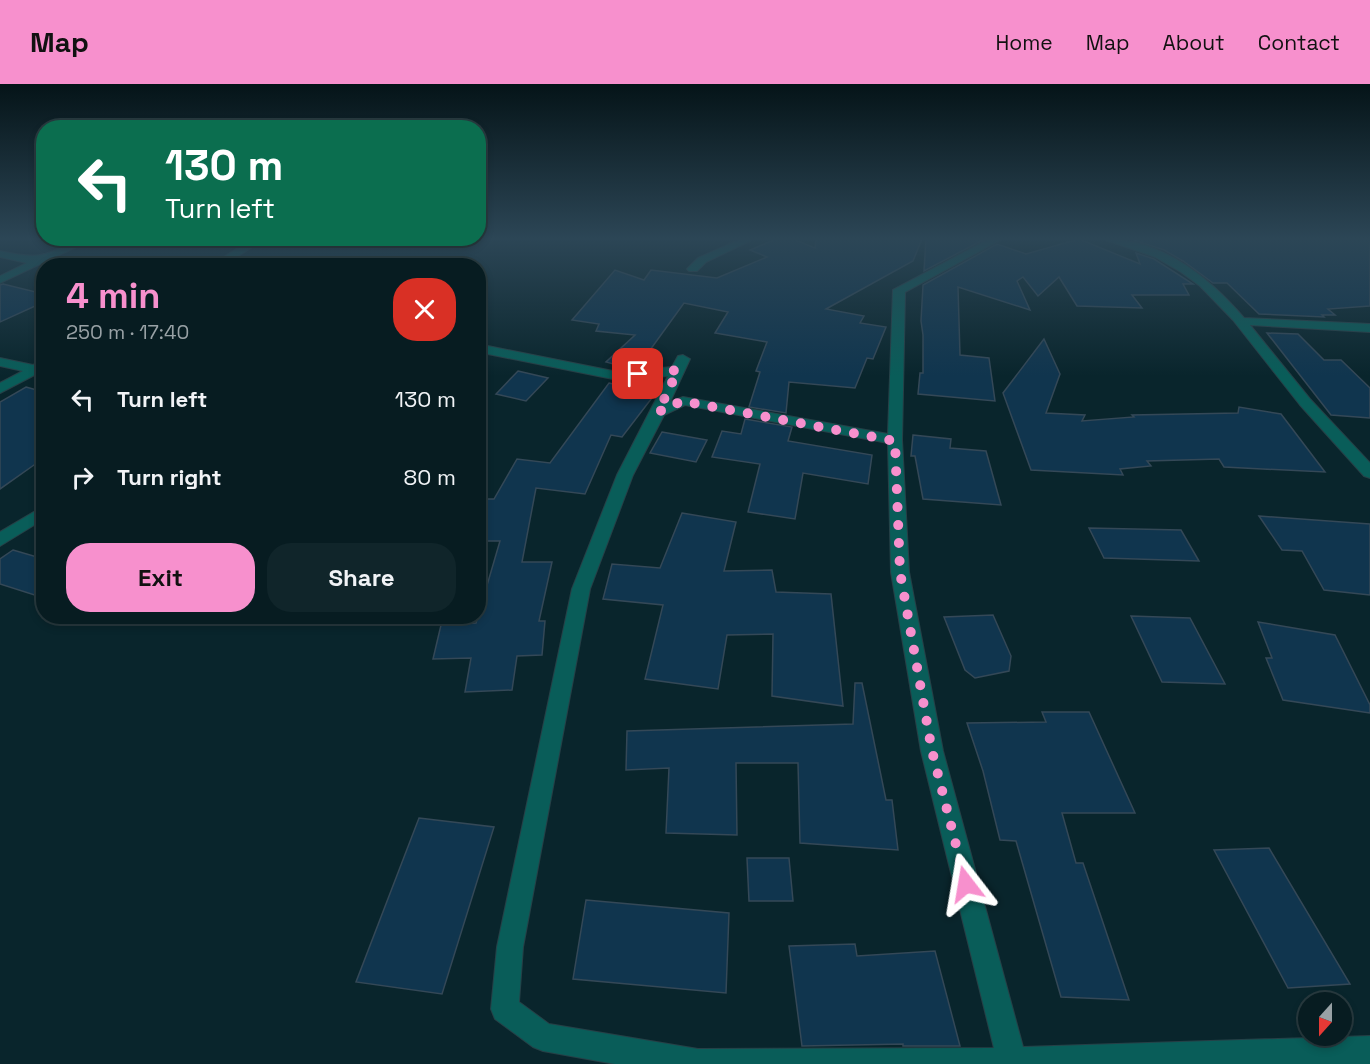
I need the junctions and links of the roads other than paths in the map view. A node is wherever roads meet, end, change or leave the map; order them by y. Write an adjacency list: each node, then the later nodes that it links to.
1 (909, 285): 11 (street)
2 (1202, 285): 3 (street)
3 (1239, 321): 4 (street); 12 (street)
4 (1370, 328)
5 (486, 350): 10 (street)
6 (0, 362): 7 (street)
7 (36, 367)
8 (36, 369): 9 (street)
9 (0, 389)
10 (658, 412): 11 (street); 16 (street)
11 (895, 441): 16 (street)
12 (1370, 473)
13 (36, 516): 14 (street)
14 (0, 540)
15 (1370, 1050): 16 (street)
16 (1012, 1062)

